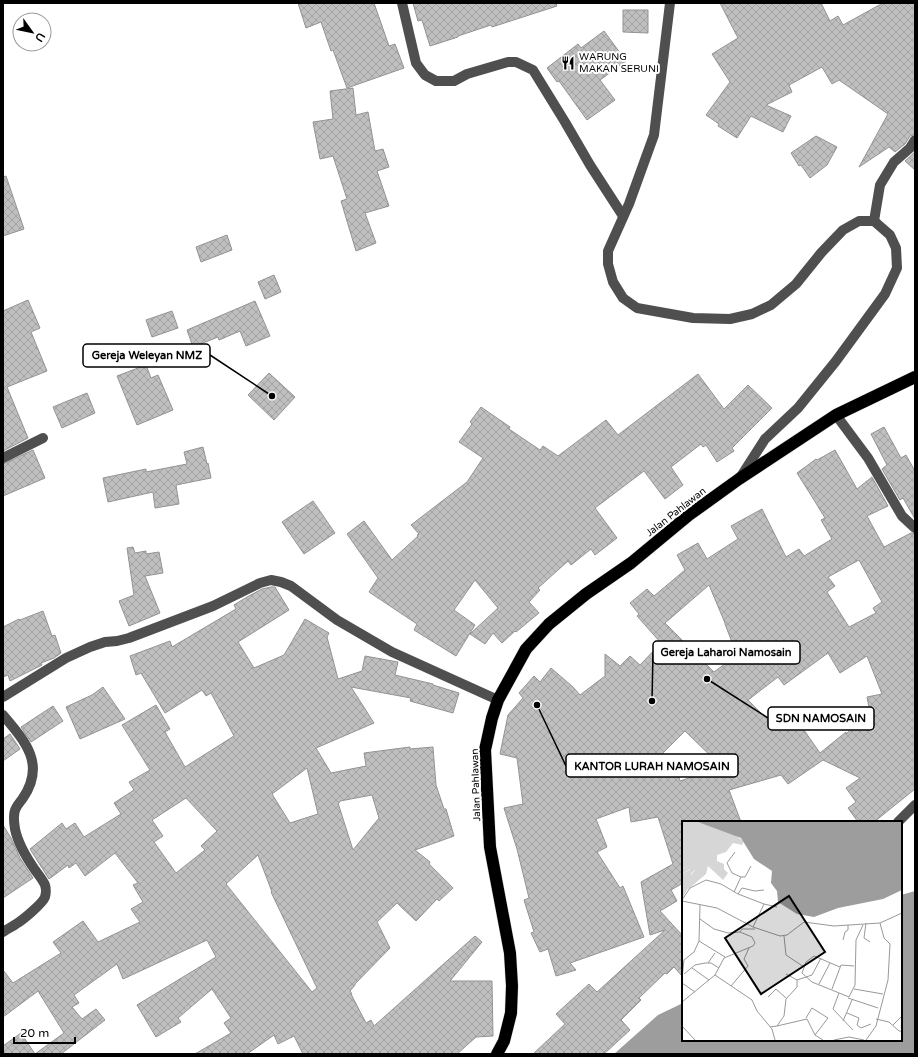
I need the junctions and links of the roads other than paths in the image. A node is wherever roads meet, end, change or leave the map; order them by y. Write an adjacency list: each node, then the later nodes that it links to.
1 (402, 3): 4 (street)
2 (670, 3): 4 (street)
3 (915, 140): 5 (street)
4 (623, 216): 5 (street)
5 (874, 221): 10 (street)
6 (915, 377): 7 (highway, Jalan Pahlawan)
7 (836, 415): 10 (highway, Jalan Pahlawan); 11 (street)
8 (43, 438): 9 (street)
9 (3, 458)
10 (739, 479): 13 (highway, Jalan Pahlawan)
11 (915, 528)
12 (3, 697): 13 (street)
13 (498, 700): 18 (highway, Jalan Pahlawan)
14 (3, 715): 17 (street)
15 (915, 805): 16 (street)
16 (899, 821)
17 (3, 932)
18 (497, 1054)

